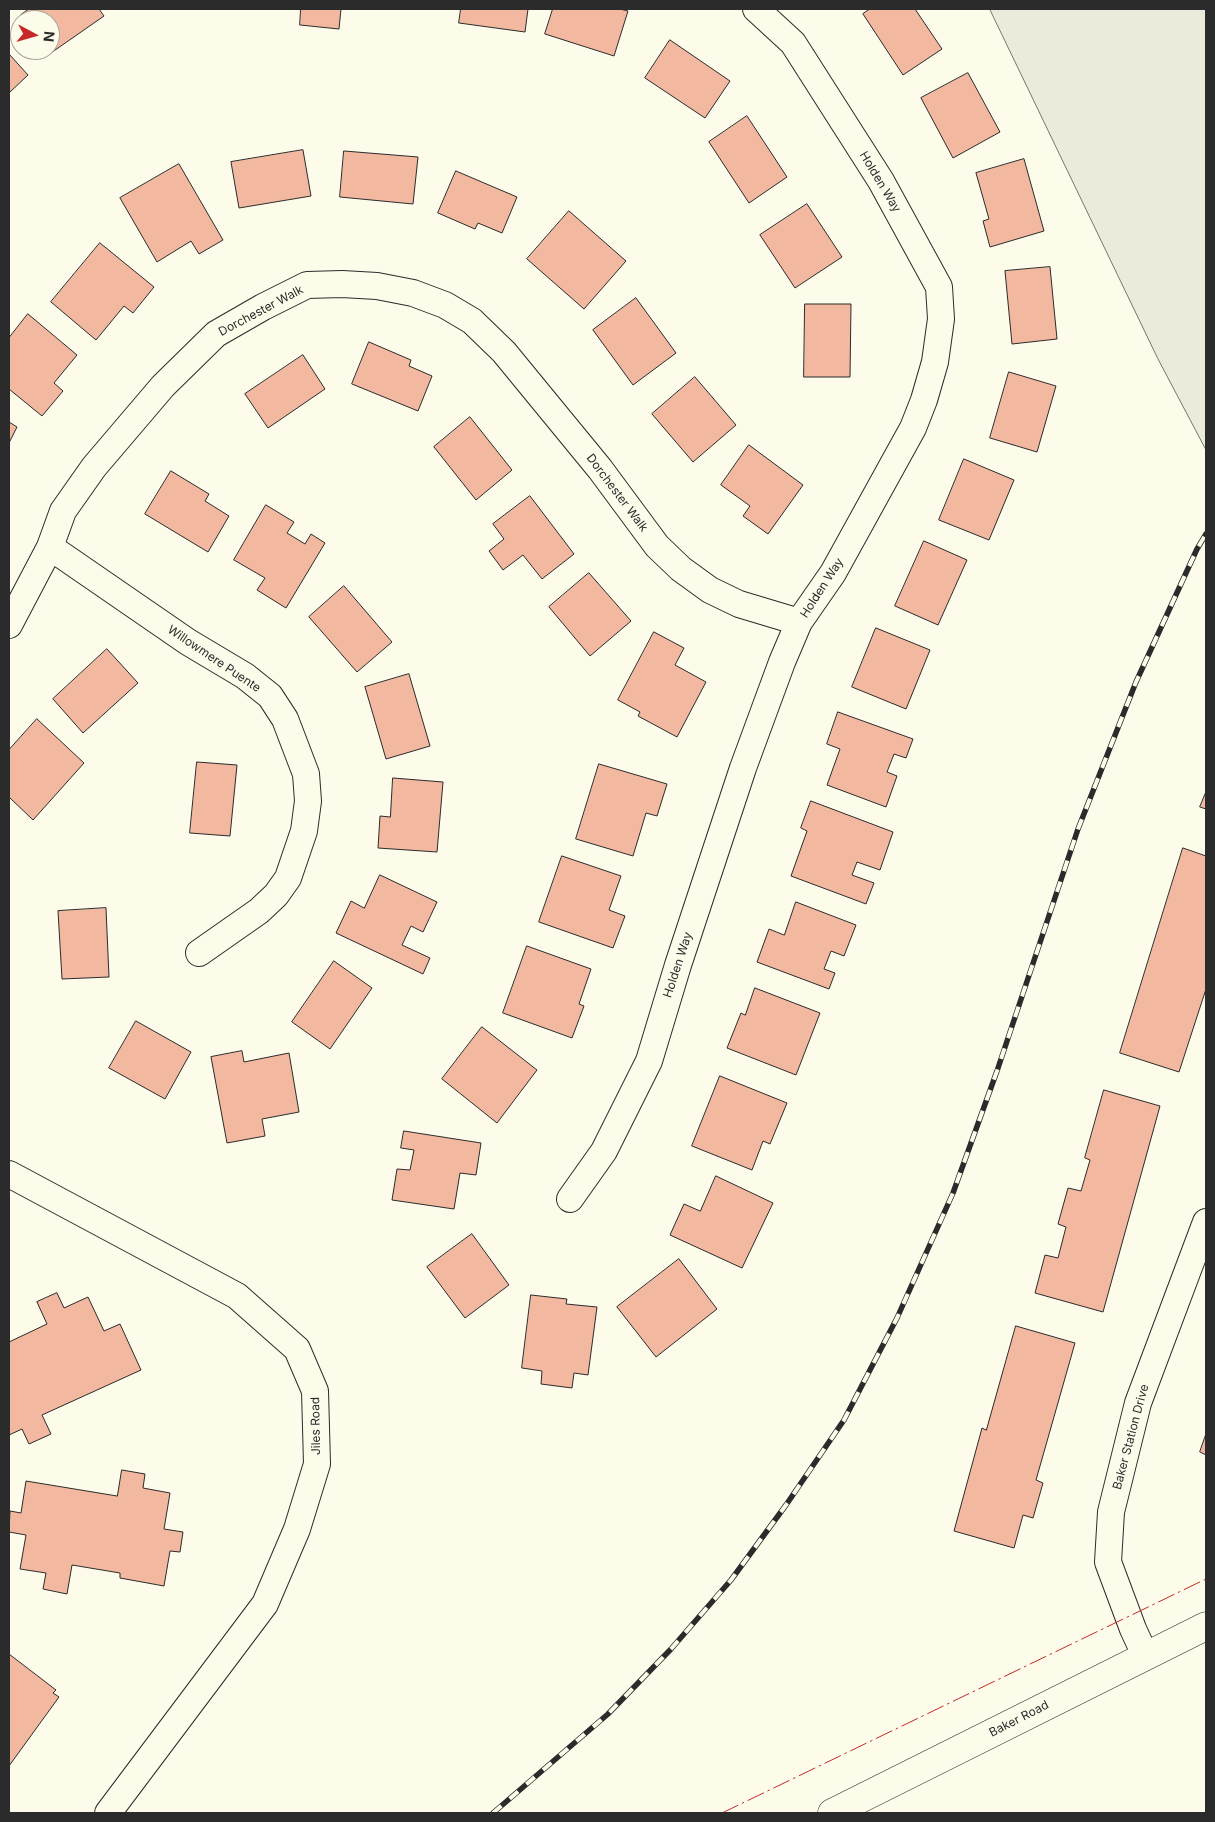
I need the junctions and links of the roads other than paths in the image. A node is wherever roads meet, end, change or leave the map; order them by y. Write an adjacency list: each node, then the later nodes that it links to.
1 (756, 9): 3 (street, Holden Way)
2 (50, 547): 3 (street, Dorchester Walk); 4 (street, Dorchester Walk); 5 (street, Willowmere Puente)
3 (799, 622): 7 (street, Holden Way)
4 (9, 625)
5 (199, 953)
6 (9, 1174): 11 (street, Jiles Road)
7 (570, 1199)
8 (1206, 1222): 10 (street, Baker Station Drive)
9 (1206, 1626): 10 (main road, Baker Road)
10 (1146, 1655): 12 (main road, Baker Road)
11 (108, 1813)
12 (832, 1813)

